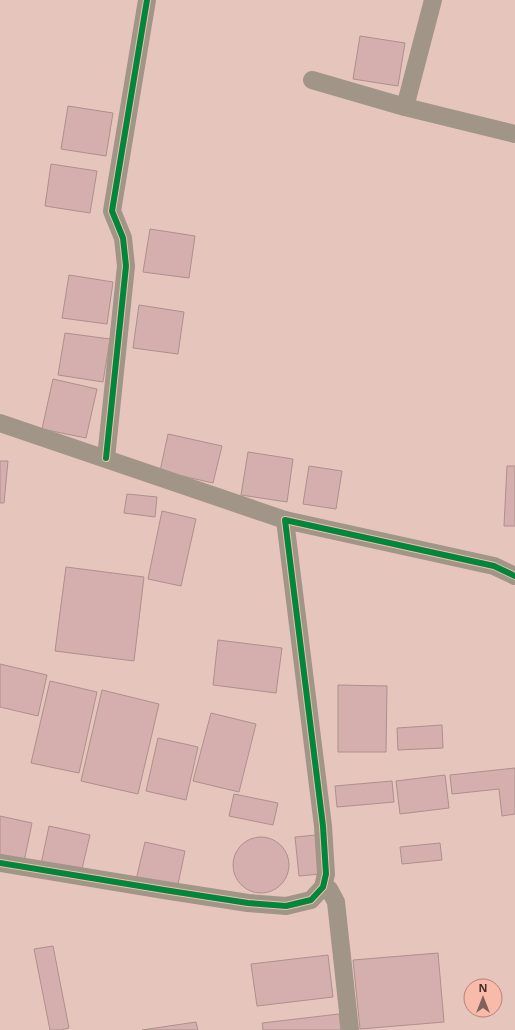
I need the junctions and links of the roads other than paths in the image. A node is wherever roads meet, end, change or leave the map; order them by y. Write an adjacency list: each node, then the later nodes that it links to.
1 (147, 0): 7 (street)
2 (433, 0): 4 (street)
3 (312, 80): 4 (street)
4 (405, 108): 5 (street)
5 (515, 134)
6 (0, 423): 7 (street)
7 (106, 458): 8 (street)
8 (285, 520): 9 (street); 11 (street)
9 (515, 576)
10 (0, 863): 11 (street)
11 (323, 887): 12 (street)
12 (350, 1030)

